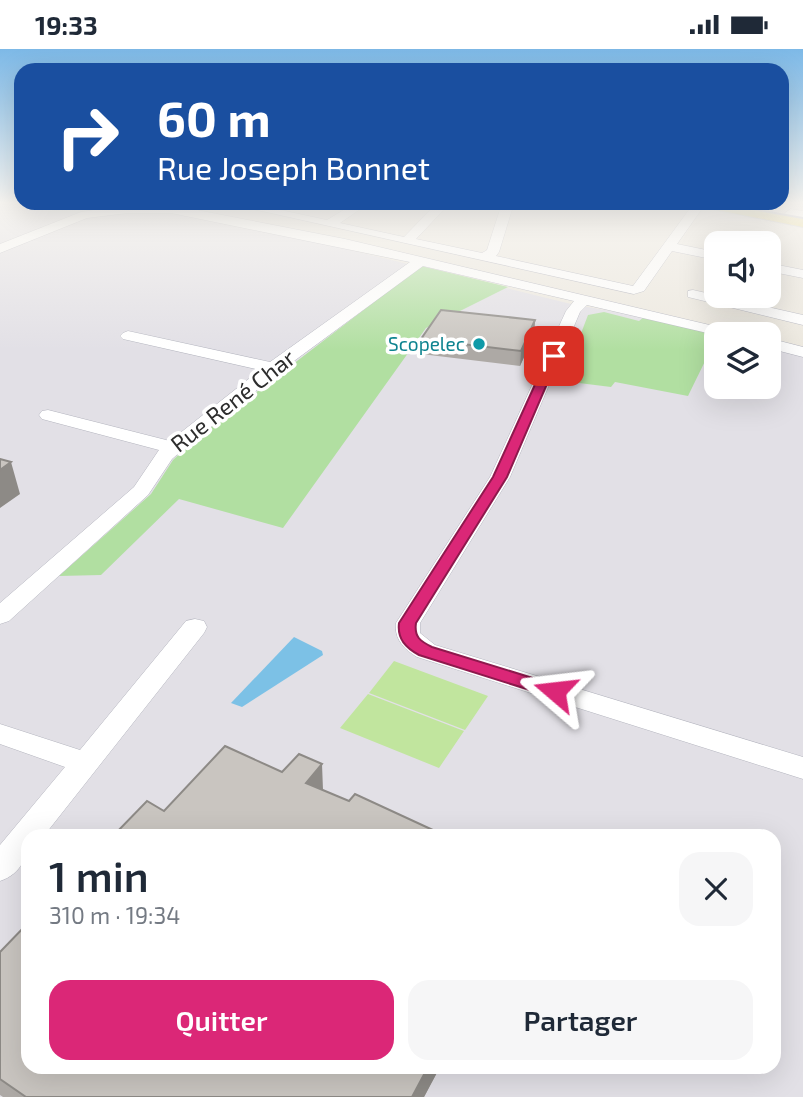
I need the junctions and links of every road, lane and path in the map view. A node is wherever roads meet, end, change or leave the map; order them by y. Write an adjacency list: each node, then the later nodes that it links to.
1 (381, 252): 6 (street)
2 (462, 252): 5 (street)
3 (493, 252): 5 (street)
4 (664, 252): 5 (street)
5 (485, 257)
6 (421, 261): 10 (street); 16 (street, Rue René Char)
7 (781, 270): 8 (street)
8 (803, 274)
9 (693, 294): 11 (street)
10 (584, 299): 12 (street); 23 (street)
11 (802, 319)
12 (704, 328)
13 (128, 336): 16 (street)
14 (781, 346): 15 (street)
15 (803, 352)
16 (273, 368): 18 (street, Rue René Char)
17 (48, 415): 18 (street)
18 (173, 448): 19 (street, Rue René Char)
19 (0, 616)
20 (195, 627): 22 (street)
21 (0, 734): 22 (street)
22 (87, 763): 24 (street)
23 (803, 768)
24 (32, 829)
25 (21, 843): 26 (street)
26 (0, 868)

